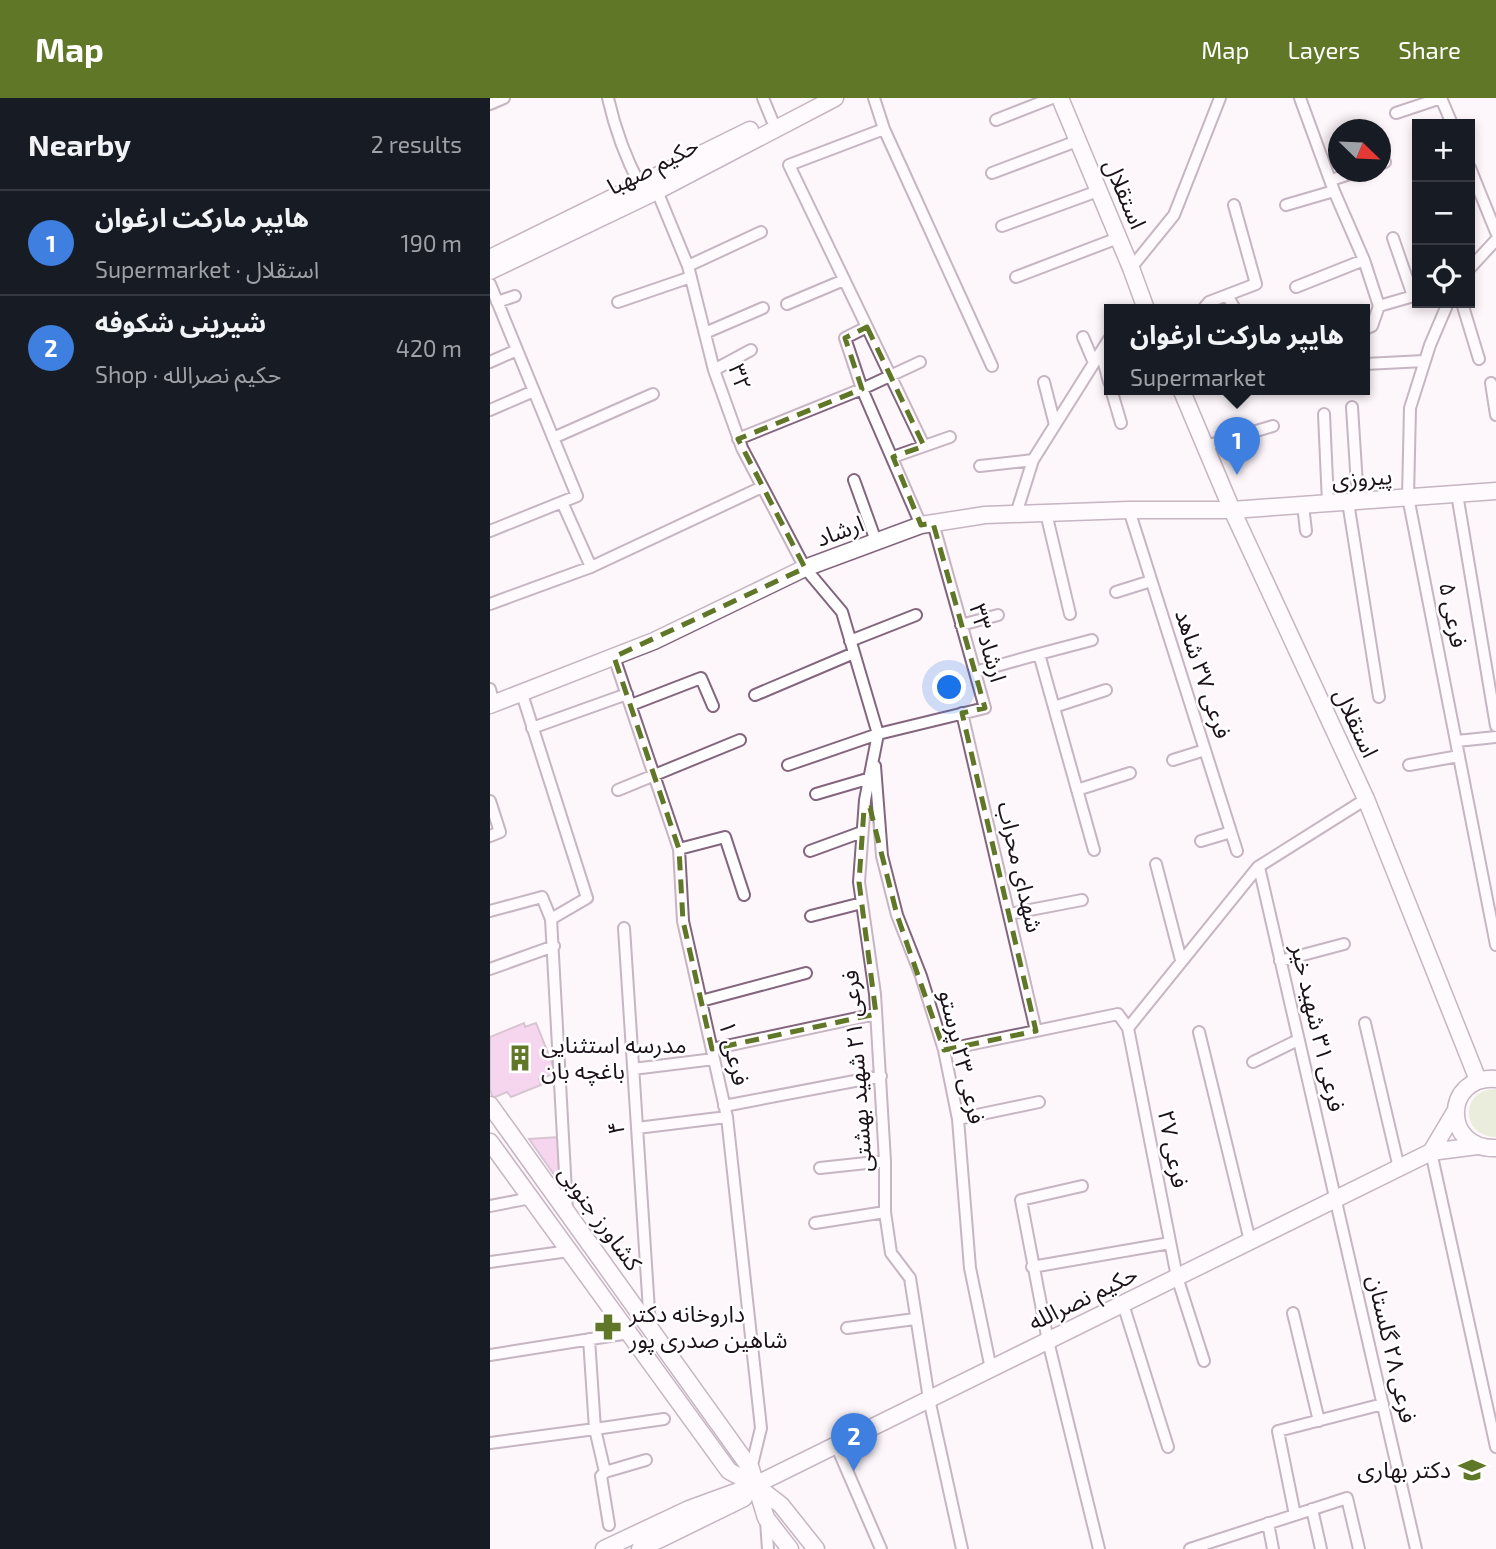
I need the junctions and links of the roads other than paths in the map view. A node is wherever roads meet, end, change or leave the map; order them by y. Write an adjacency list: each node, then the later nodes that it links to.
1 (504, 98): 12 (street)
2 (608, 98): 22 (street)
3 (763, 98): 15 (street)
4 (815, 98): 15 (street, حکیم صهبا)
5 (835, 98): 24 (street, حکیم صهبا)
6 (874, 98): 17 (street)
7 (1052, 98): 16 (street)
8 (1060, 98): 18 (street, استقلال)
9 (1220, 98): 37 (street)
10 (1300, 98): 23 (street)
11 (1441, 98): 13 (street); 14 (street)
12 (490, 104)
13 (1396, 113)
14 (1450, 119)
15 (772, 120): 22 (street, حکیم صهبا)
16 (996, 120)
17 (884, 129): 41 (street); 73 (street)
18 (1077, 141): 19 (street); 25 (street, استقلال)
19 (992, 173)
20 (1475, 180): 30 (street)
21 (1338, 182): 23 (street)
22 (640, 185): 24 (street); 34 (street, حکیم صهبا)
23 (1333, 185): 27 (street); 35 (street)
24 (657, 191): 38 (street, حکیم صهبا); 39 (street, ۳۲)
25 (1098, 191): 28 (street); 31 (street, استقلال)
26 (1234, 205): 45 (street)
27 (1286, 205)
28 (1002, 226)
29 (761, 232): 39 (street)
30 (1496, 232)
31 (1118, 238): 37 (street, استقلال); 40 (street)
32 (1393, 238): 44 (street)
33 (1496, 240): 36 (street)
34 (490, 257)
35 (1364, 260): 43 (street); 54 (street)
36 (1475, 263)
37 (1131, 268): 51 (street, استقلال)
38 (490, 271)
39 (690, 271): 49 (street); 60 (street, ۳۲)
40 (1016, 277)
41 (844, 280): 50 (street); 58 (street)
42 (490, 284): 48 (street)
43 (1296, 287)
44 (1412, 287)
45 (1227, 295): 52 (street); 53 (street)
46 (515, 296): 48 (street)
47 (1412, 296): 54 (street)
48 (497, 302): 63 (street)
49 (618, 302)
50 (786, 304)
51 (1140, 304)
52 (1207, 304)
53 (1232, 304)
54 (1380, 306): 59 (street)
55 (763, 308): 60 (street)
56 (1446, 308): 67 (street, فرعی ۵)
57 (1464, 308): 66 (street)
58 (867, 327): 75 (street); 78 (street, ارشاد ۳۳)
59 (1370, 327)
60 (705, 333): 74 (street, ۳۲)
61 (1083, 337): 70 (street)
62 (1104, 347): 65 (street)
63 (517, 350): 68 (street); 79 (street)
64 (751, 350): 74 (street)
65 (1101, 352): 70 (street); 71 (street)
66 (1479, 359)
67 (1424, 361): 72 (street); 102 (street, فرعی ۵)
68 (490, 362)
69 (920, 362): 75 (street)
70 (1094, 363): 88 (street)
71 (1104, 363)
72 (1370, 364)
73 (992, 366)
74 (714, 370): 92 (street, ۳۲)
75 (889, 376): 78 (street); 93 (street)
76 (1044, 382): 88 (street)
77 (1491, 383): 86 (street)
78 (862, 389): 92 (street); 95 (street, ارشاد ۳۳)
79 (534, 391): 84 (street); 91 (street)
80 (653, 394): 91 (street)
81 (1113, 395): 87 (street)
82 (1184, 395): 94 (street, استقلال)
83 (1352, 407): 103 (street)
84 (490, 411)
85 (1324, 414): 105 (street)
86 (1496, 415)
87 (1121, 423)
88 (1055, 425): 96 (street)
89 (1273, 426): 94 (street)
90 (950, 437): 93 (street)
91 (553, 438): 104 (street)
92 (738, 439): 99 (street, ۳۲)
93 (924, 446): 95 (street)
94 (1206, 446): 108 (street, استقلال)
95 (893, 457): 111 (street, ارشاد ۳۳)
96 (1033, 460): 97 (street); 110 (street)
97 (979, 466)
98 (854, 480): 114 (street)
99 (762, 487): 115 (street); 116 (street, ۳۲)
100 (1496, 491): 101 (street, پیروزی)
101 (1457, 494): 102 (street, پیروزی); 139 (street)
102 (1408, 497): 103 (street, پیروزی); 144 (street, فرعی ۵)
103 (1353, 501): 105 (street, پیروزی); 133 (street)
104 (562, 502): 112 (street); 115 (street)
105 (1328, 503): 106 (street, پیروزی)
106 (1303, 505): 108 (street, پیروزی); 113 (street)
107 (1129, 510): 108 (street, ارشاد); 109 (street, ارشاد); 117 (street, فرعی ۳۷ شاهد)
108 (1232, 510): 156 (street, استقلال)
109 (1046, 513): 110 (street, ارشاد); 120 (street)
110 (1016, 514): 111 (street, ارشاد)
111 (927, 524): 114 (street, ارشاد); 123 (street, ارشاد ۳۳)
112 (490, 531)
113 (1306, 531)
114 (876, 541): 116 (street, ارشاد)
115 (590, 567): 119 (street)
116 (805, 568): 125 (street, ۳۲); 128 (street, ارشاد)
117 (1151, 581): 118 (street); 145 (street, فرعی ۳۷ شاهد)
118 (1116, 592)
119 (490, 604)
120 (1070, 614)
121 (916, 615): 125 (street)
122 (999, 615): 123 (street)
123 (961, 625): 129 (street, ارشاد ۳۳)
124 (1092, 640): 127 (street)
125 (850, 641): 126 (street, ۳۲)
126 (854, 653): 132 (street); 141 (street, ۳۲)
127 (1039, 654): 129 (street); 137 (street)
128 (614, 657): 131 (street, ارشاد); 135 (street, فرعی ۱)
129 (975, 672): 138 (street, ارشاد ۳۳)
130 (1106, 690): 137 (street)
131 (522, 694): 134 (street, ارشاد); 140 (street)
132 (755, 695)
133 (1379, 697)
134 (491, 699)
135 (629, 700): 136 (street); 140 (street); 151 (street, فرعی ۱)
136 (713, 706)
137 (1054, 707): 154 (street)
138 (962, 713): 141 (street, ارشاد ۳۳); 172 (street, شهدای محراب)
139 (1496, 726)
140 (532, 729): 174 (street)
141 (878, 734): 148 (street, ارشاد ۳۳); 152 (street, فرعی ۲۱ شهید بهشتی)
142 (1496, 737): 144 (street)
143 (740, 740): 151 (street)
144 (1457, 741): 146 (street, فرعی ۵)
145 (1205, 750): 147 (street); 159 (street, فرعی ۳۷ شاهد)
146 (1460, 756): 149 (street); 177 (street, فرعی ۵)
147 (1173, 760)
148 (788, 765)
149 (1409, 765)
150 (1130, 773): 154 (street)
151 (655, 776): 153 (street); 162 (street, فرعی ۱)
152 (873, 777): 155 (street); 158 (street, فرعی ۲۱ شهید بهشتی); 190 (street, فرعی ۲۳ پرستو)
153 (618, 790)
154 (1077, 790): 163 (street)
155 (816, 794)
156 (1366, 799): 167 (street); 196 (street, استقلال)
157 (490, 801): 160 (street)
158 (862, 832): 164 (street); 170 (street, فرعی ۲۱ شهید بهشتی)
159 (1231, 832): 161 (street); 165 (street, فرعی ۳۷ شاهد)
160 (490, 836)
161 (1201, 841)
162 (679, 849): 168 (street); 183 (street, فرعی ۱)
163 (1094, 850)
164 (810, 851)
165 (1237, 851)
166 (1156, 864): 179 (street)
167 (1259, 867): 179 (street); 180 (street, فرعی ۳۱ شهید خیر)
168 (744, 895)
169 (1082, 900): 172 (street)
170 (862, 903): 173 (street); 184 (street, فرعی ۲۱ شهید بهشتی)
171 (490, 911): 174 (street)
172 (1009, 914): 187 (street, شهدای محراب)
173 (811, 916)
174 (551, 919): 178 (street)
175 (624, 928): 193 (street, ۴)
176 (1343, 944): 180 (street)
177 (1496, 945)
178 (554, 946): 181 (street); 215 (street)
179 (1181, 960): 186 (street)
180 (1280, 961): 189 (street, فرعی ۳۱ شهید خیر)
181 (490, 969)
182 (806, 973): 183 (street)
183 (701, 1001): 191 (street, فرعی ۱)
184 (876, 1014): 191 (street); 194 (street, فرعی ۲۱ شهید بهشتی)
185 (1365, 1023): 209 (street)
186 (1128, 1028): 187 (street); 218 (street, فرعی ۲۷)
187 (1036, 1031): 190 (street)
188 (1199, 1032): 217 (street)
189 (1298, 1040): 192 (street); 212 (street, فرعی ۳۱ شهید خیر)
190 (944, 1050): 201 (street, فرعی ۲۳ پرستو)
191 (713, 1054): 193 (street); 199 (street, فرعی ۱)
192 (1253, 1062)
193 (633, 1069): 202 (street, ۴)
194 (881, 1076): 199 (street); 207 (street, فرعی ۲۱ شهید بهشتی)
195 (1496, 1079): 196 (street)
196 (1478, 1080): 198 (street)
197 (1039, 1102): 201 (street)
198 (1455, 1110): 204 (street); 206 (street)
199 (726, 1112): 202 (street); 245 (street, فرعی ۱)
200 (492, 1114): 215 (street, کشاورز جنوبی)
201 (958, 1119): 233 (street, فرعی ۲۳ پرستو)
202 (637, 1128): 226 (street, ۴)
203 (490, 1142): 211 (street, کشاورز جنوبی)
204 (1477, 1146): 205 (street); 206 (street)
205 (1496, 1148)
206 (1431, 1152): 209 (street, حکیم نصرالله); 242 (street)
207 (885, 1161): 208 (street); 214 (street, فرعی ۲۱ شهید بهشتی)
208 (820, 1168)
209 (1399, 1168): 212 (street, حکیم نصرالله)
210 (1083, 1186): 221 (street)
211 (531, 1198): 213 (street); 219 (street, کشاورز جنوبی)
212 (1336, 1199): 217 (street, حکیم نصرالله); 235 (street, فرعی ۲۸ گلستان)
213 (490, 1206)
214 (886, 1212): 216 (street); 225 (street, فرعی ۲۱ شهید بهشتی)
215 (567, 1213): 226 (street, کشاورز جنوبی)
216 (815, 1223)
217 (1250, 1241): 222 (street, حکیم نصرالله)
218 (1170, 1243): 221 (street); 222 (street, فرعی ۲۷)
219 (569, 1251): 220 (street); 228 (street, کشاورز جنوبی)
220 (490, 1262)
221 (1032, 1267): 230 (street)
222 (1177, 1277): 223 (street, حکیم نصرالله); 232 (street, فرعی ۲۷)
223 (1123, 1304): 230 (street, حکیم نصرالله); 241 (street)
224 (1293, 1313): 237 (street)
225 (915, 1319): 227 (street); 234 (street, فرعی ۲۱ شهید بهشتی)
226 (650, 1326): 245 (street, کشاورز جنوبی)
227 (847, 1328)
228 (629, 1333): 229 (street); 245 (street, کشاورز جنوبی)
229 (589, 1339): 231 (street); 238 (street)
230 (1048, 1341): 233 (street, حکیم نصرالله); 259 (street)
231 (490, 1355)
232 (1204, 1361)
233 (991, 1369): 234 (street, حکیم نصرالله)
234 (929, 1399): 240 (street, حکیم نصرالله); 258 (street, فرعی ۲۱ شهید بهشتی)
235 (1383, 1404): 237 (street); 264 (street, فرعی ۲۸ گلستان)
236 (664, 1419): 238 (street)
237 (1319, 1420): 247 (street)
238 (595, 1429): 239 (street); 244 (street)
239 (490, 1443)
240 (836, 1445): 245 (street, حکیم نصرالله); 257 (street)
241 (1168, 1447)
242 (1496, 1447)
243 (646, 1460): 244 (street)
244 (605, 1472): 250 (street)
245 (753, 1477): 248 (street); 252 (street, حکیم نصرالله); 253 (street, حکیم نصرالله); 256 (street)
246 (1312, 1509): 247 (street); 262 (street); 263 (street)
247 (1295, 1515): 249 (street)
248 (766, 1518): 254 (street); 255 (street)
249 (1268, 1523): 251 (street); 261 (street)
250 (609, 1525)
251 (1220, 1544): 260 (street)
252 (614, 1547)
253 (640, 1549)
254 (768, 1549)
255 (790, 1549)
256 (816, 1549)
257 (881, 1549)
258 (962, 1549)
259 (1099, 1549)
260 (1190, 1549)
261 (1273, 1549)
262 (1321, 1549)
263 (1359, 1549)
264 (1416, 1549)

